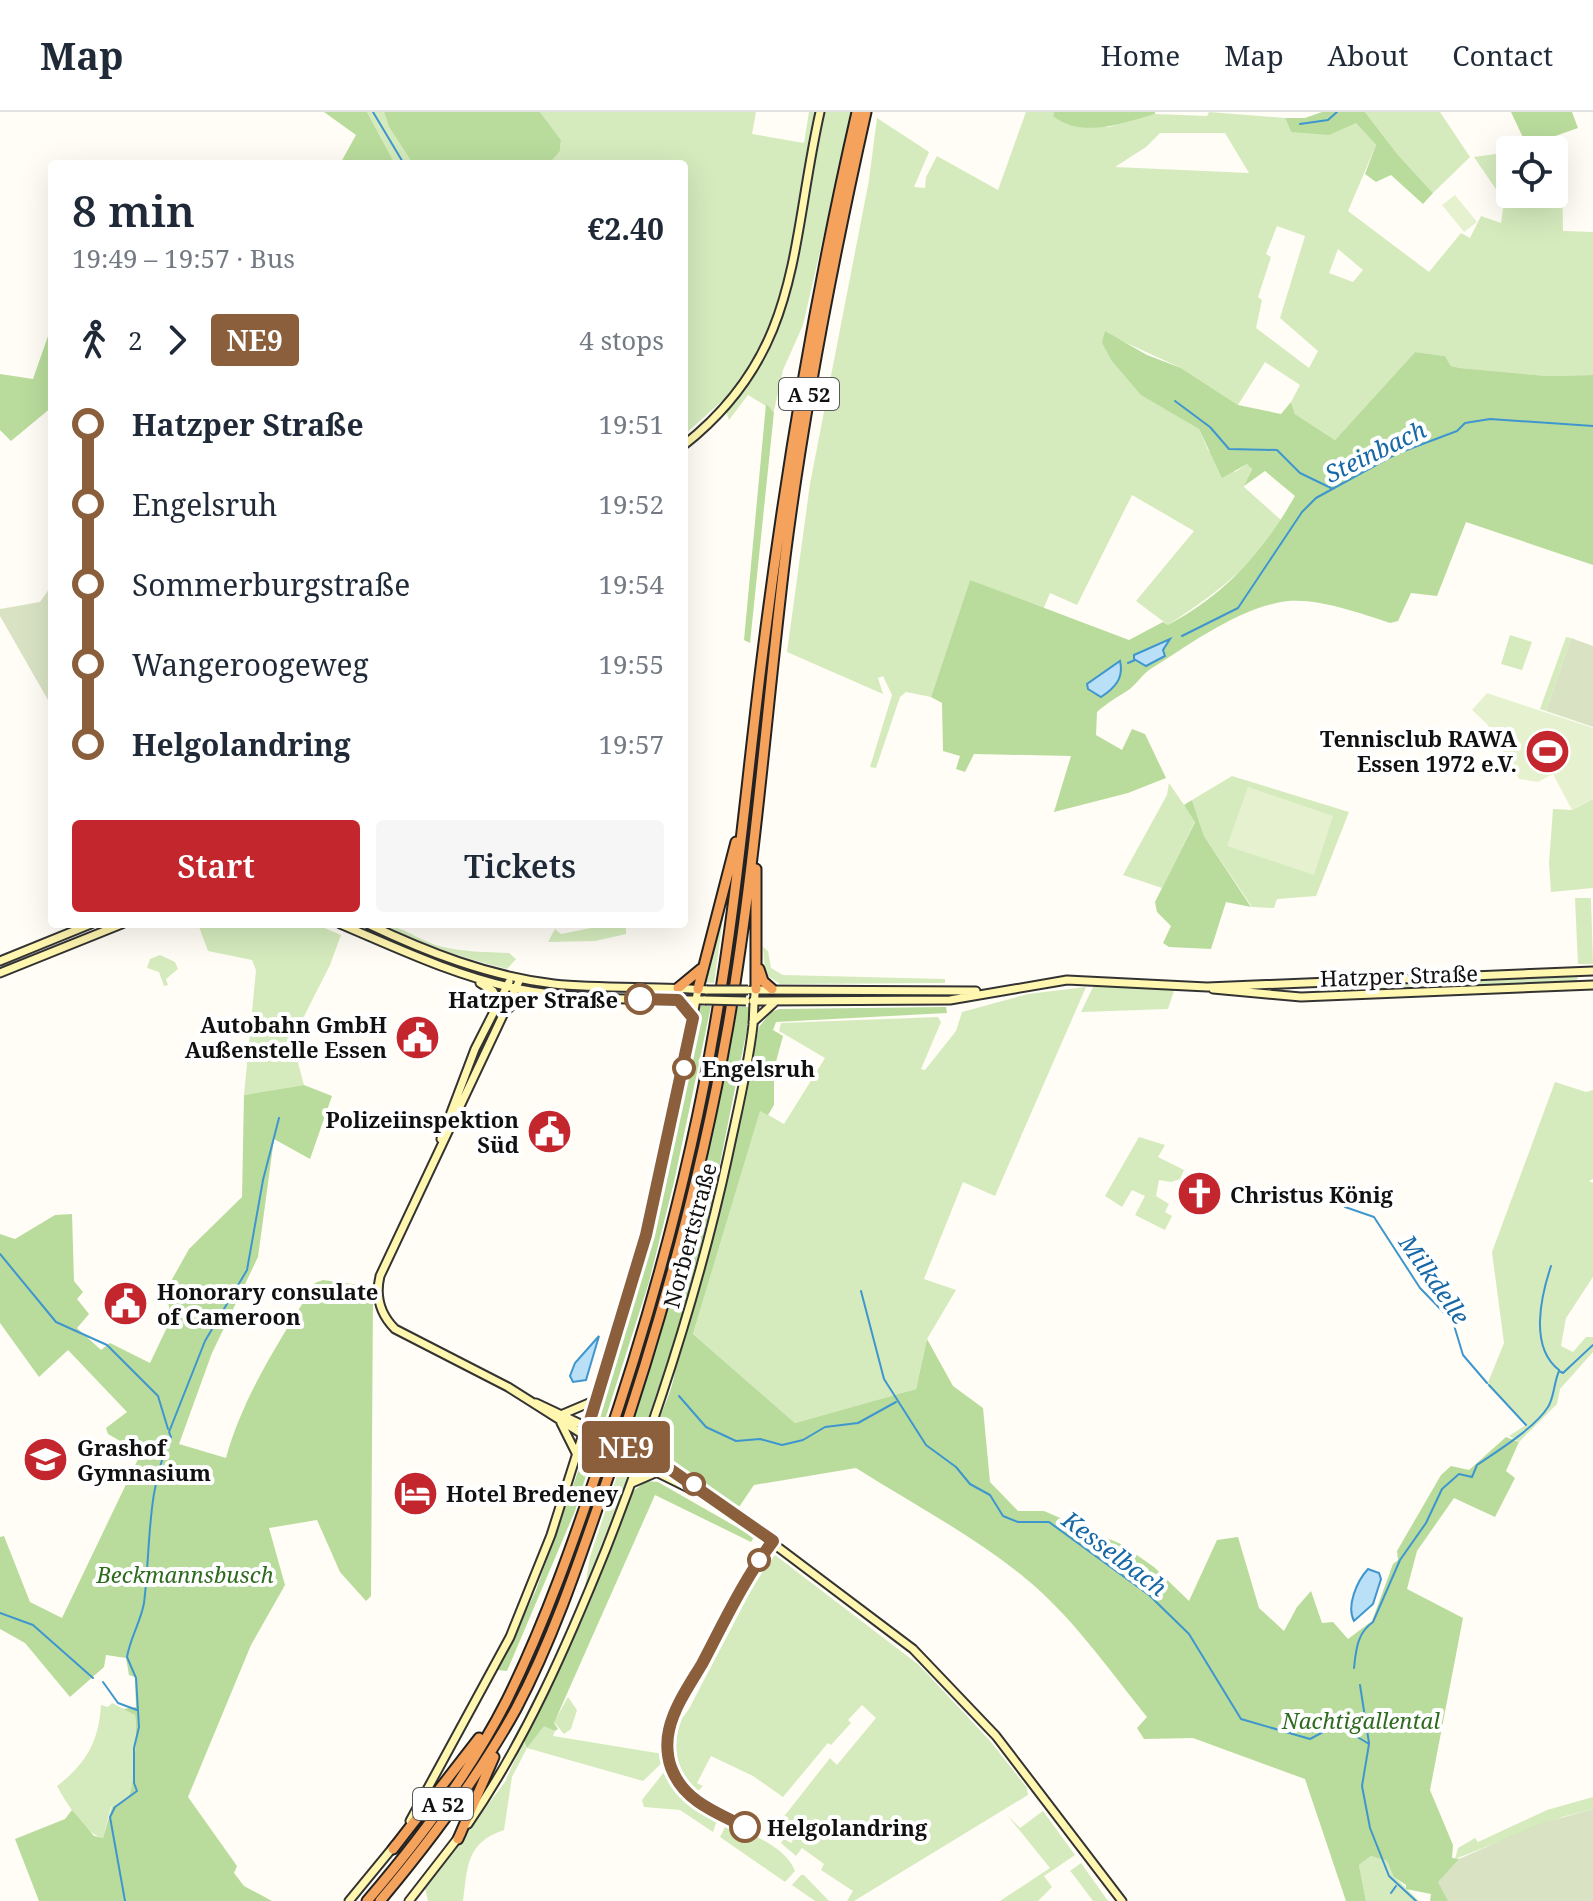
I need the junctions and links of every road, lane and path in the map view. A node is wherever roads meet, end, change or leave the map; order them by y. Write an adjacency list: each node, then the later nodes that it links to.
1 (820, 112): 4 (main road)
2 (857, 112): 5 (highway, A 52)
3 (866, 112): 6 (highway, A 52)
4 (688, 442)
5 (746, 804): 13 (highway); 47 (highway, A 52)
6 (755, 835): 12 (highway); 48 (highway, A 52)
7 (81, 928): 11 (main road)
8 (112, 928): 15 (main road)
9 (350, 928): 16 (main road, Hatzper Straße)
10 (377, 928): 17 (main road, Hatzper Straße)
11 (0, 961)
12 (758, 961): 23 (highway); 24 (highway)
13 (701, 969): 21 (highway); 22 (highway)
14 (1593, 971): 20 (main road, Hatzper Straße)
15 (0, 973)
16 (465, 976): 19 (main road, Hatzper Straße); 31 (main road)
17 (516, 978): 19 (main road); 21 (main road, Hatzper Straße)
18 (1593, 985): 20 (main road, Hatzper Straße)
19 (511, 987): 25 (main road, Hatzper Straße); 31 (main road); 32 (main road)
20 (1207, 987): 26 (main road, Hatzper Straße)
21 (678, 988): 22 (main road, Hatzper Straße)
22 (702, 989): 24 (main road, Hatzper Straße, bridge); 28 (main road, Norbertstraße)
23 (772, 989): 24 (main road, Hatzper Straße); 26 (main road, Hatzper Straße)
24 (752, 990): 29 (main road, Norbertstraße)
25 (538, 991): 27 (main road, Hatzper Straße); 32 (main road)
26 (986, 992): 30 (main road, Hatzper Straße)
27 (678, 1000): 28 (main road, Hatzper Straße); 33 (main road)
28 (696, 1000): 29 (main road, Hatzper Straße, bridge); 33 (main road, Norbertstraße)
29 (750, 1001): 30 (main road, Hatzper Straße); 34 (main road, Norbertstraße)
30 (775, 1002): 34 (main road)
31 (500, 1003): 35 (main road)
32 (501, 1018): 35 (main road)
33 (693, 1018): 36 (main road, Norbertstraße)
34 (753, 1022): 38 (main road, Norbertstraße)
35 (439, 1146): 37 (main road)
36 (596, 1400): 37 (main road); 39 (main road, Norbertstraße)
37 (562, 1418): 39 (main road); 41 (main road)
38 (649, 1433): 40 (main road, Norbertstraße); 43 (main road)
39 (590, 1434): 41 (main road, Norbertstraße); 42 (main road, bridge)
40 (642, 1454): 42 (main road); 43 (main road)
41 (578, 1457): 50 (main road, Norbertstraße)
42 (634, 1458): 44 (main road); 45 (main road)
43 (661, 1463): 46 (main road)
44 (655, 1473): 45 (main road); 46 (main road)
45 (632, 1483): 49 (main road)
46 (713, 1499): 55 (main road)
47 (507, 1699): 50 (highway); 52 (highway, A 52)
48 (512, 1714): 49 (highway); 53 (highway, A 52)
49 (458, 1839): 54 (main road)
50 (393, 1849): 51 (main road)
51 (349, 1901)
52 (367, 1901)
53 (380, 1901)
54 (409, 1901)
55 (1122, 1901)

